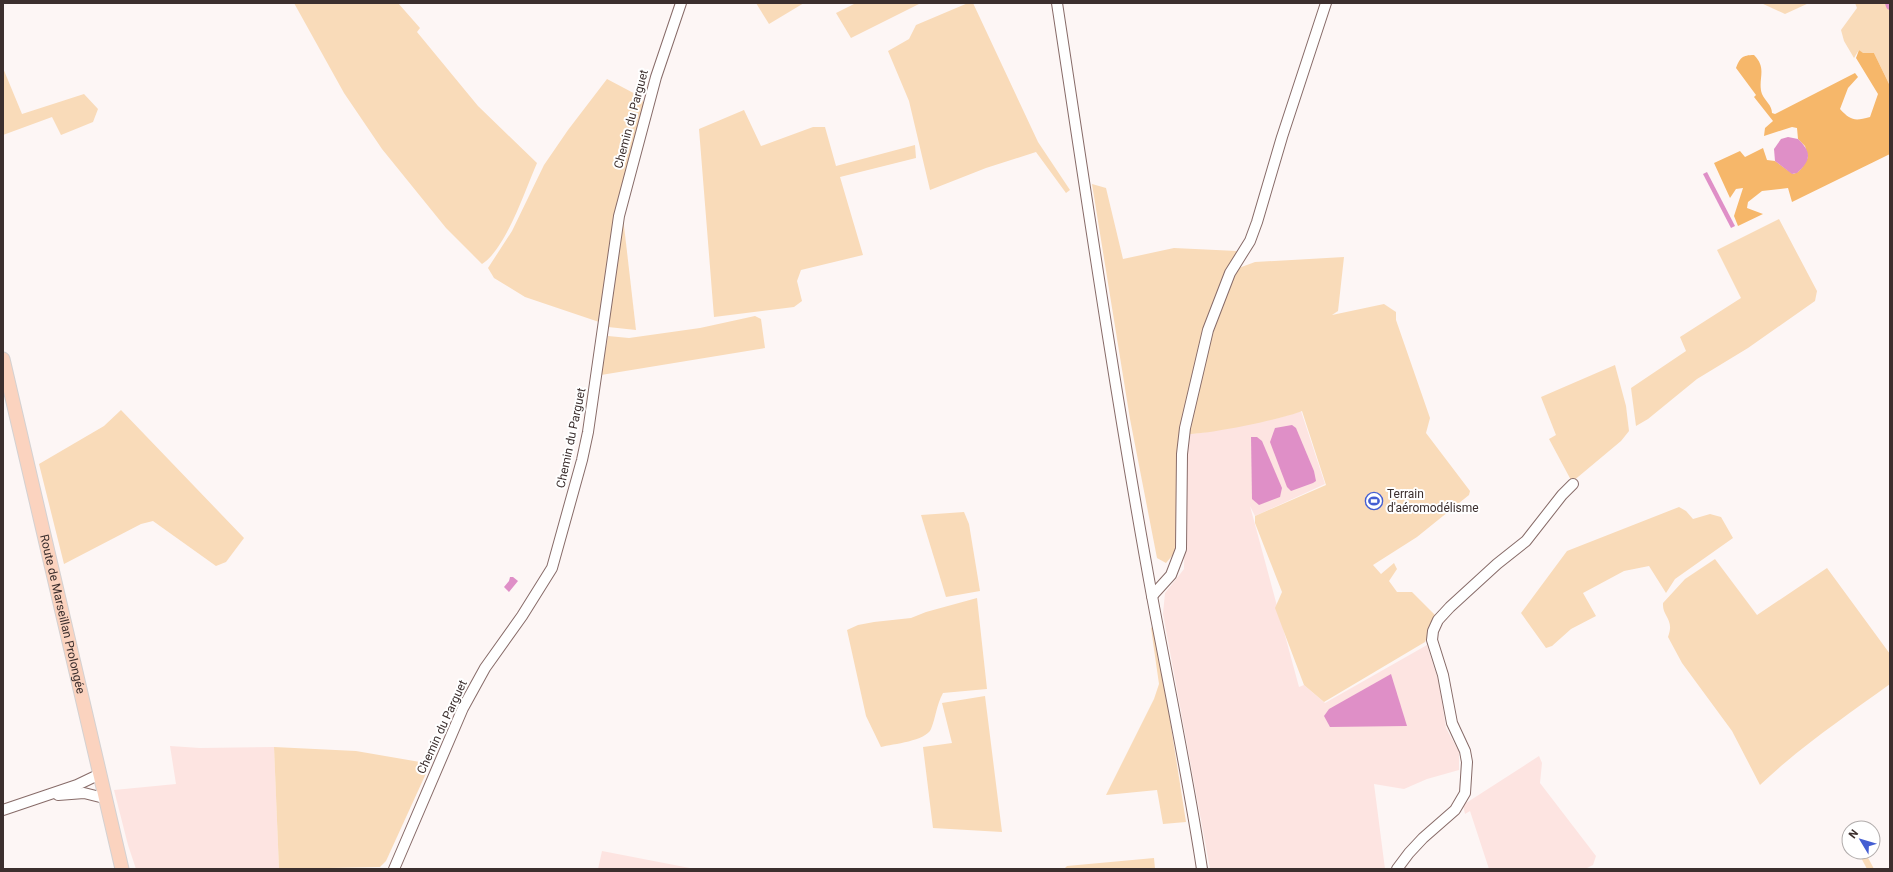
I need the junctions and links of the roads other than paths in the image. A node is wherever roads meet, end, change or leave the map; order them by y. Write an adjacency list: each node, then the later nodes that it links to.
1 (681, 3): 12 (street, Chemin du Parguet)
2 (1057, 3): 6 (street)
3 (1326, 3): 6 (street)
4 (3, 359): 7 (main road, Route de Marseillan Prolongée)
5 (1573, 484): 14 (street)
6 (1152, 596): 13 (street)
7 (100, 774): 8 (main road, Route de Marseillan Prolongée); 9 (street)
8 (104, 798): 9 (street); 11 (main road, Route de Marseillan Prolongée)
9 (32, 800): 10 (street)
10 (3, 810)
11 (122, 869)
12 (394, 869)
13 (1202, 869)
14 (1397, 869)

